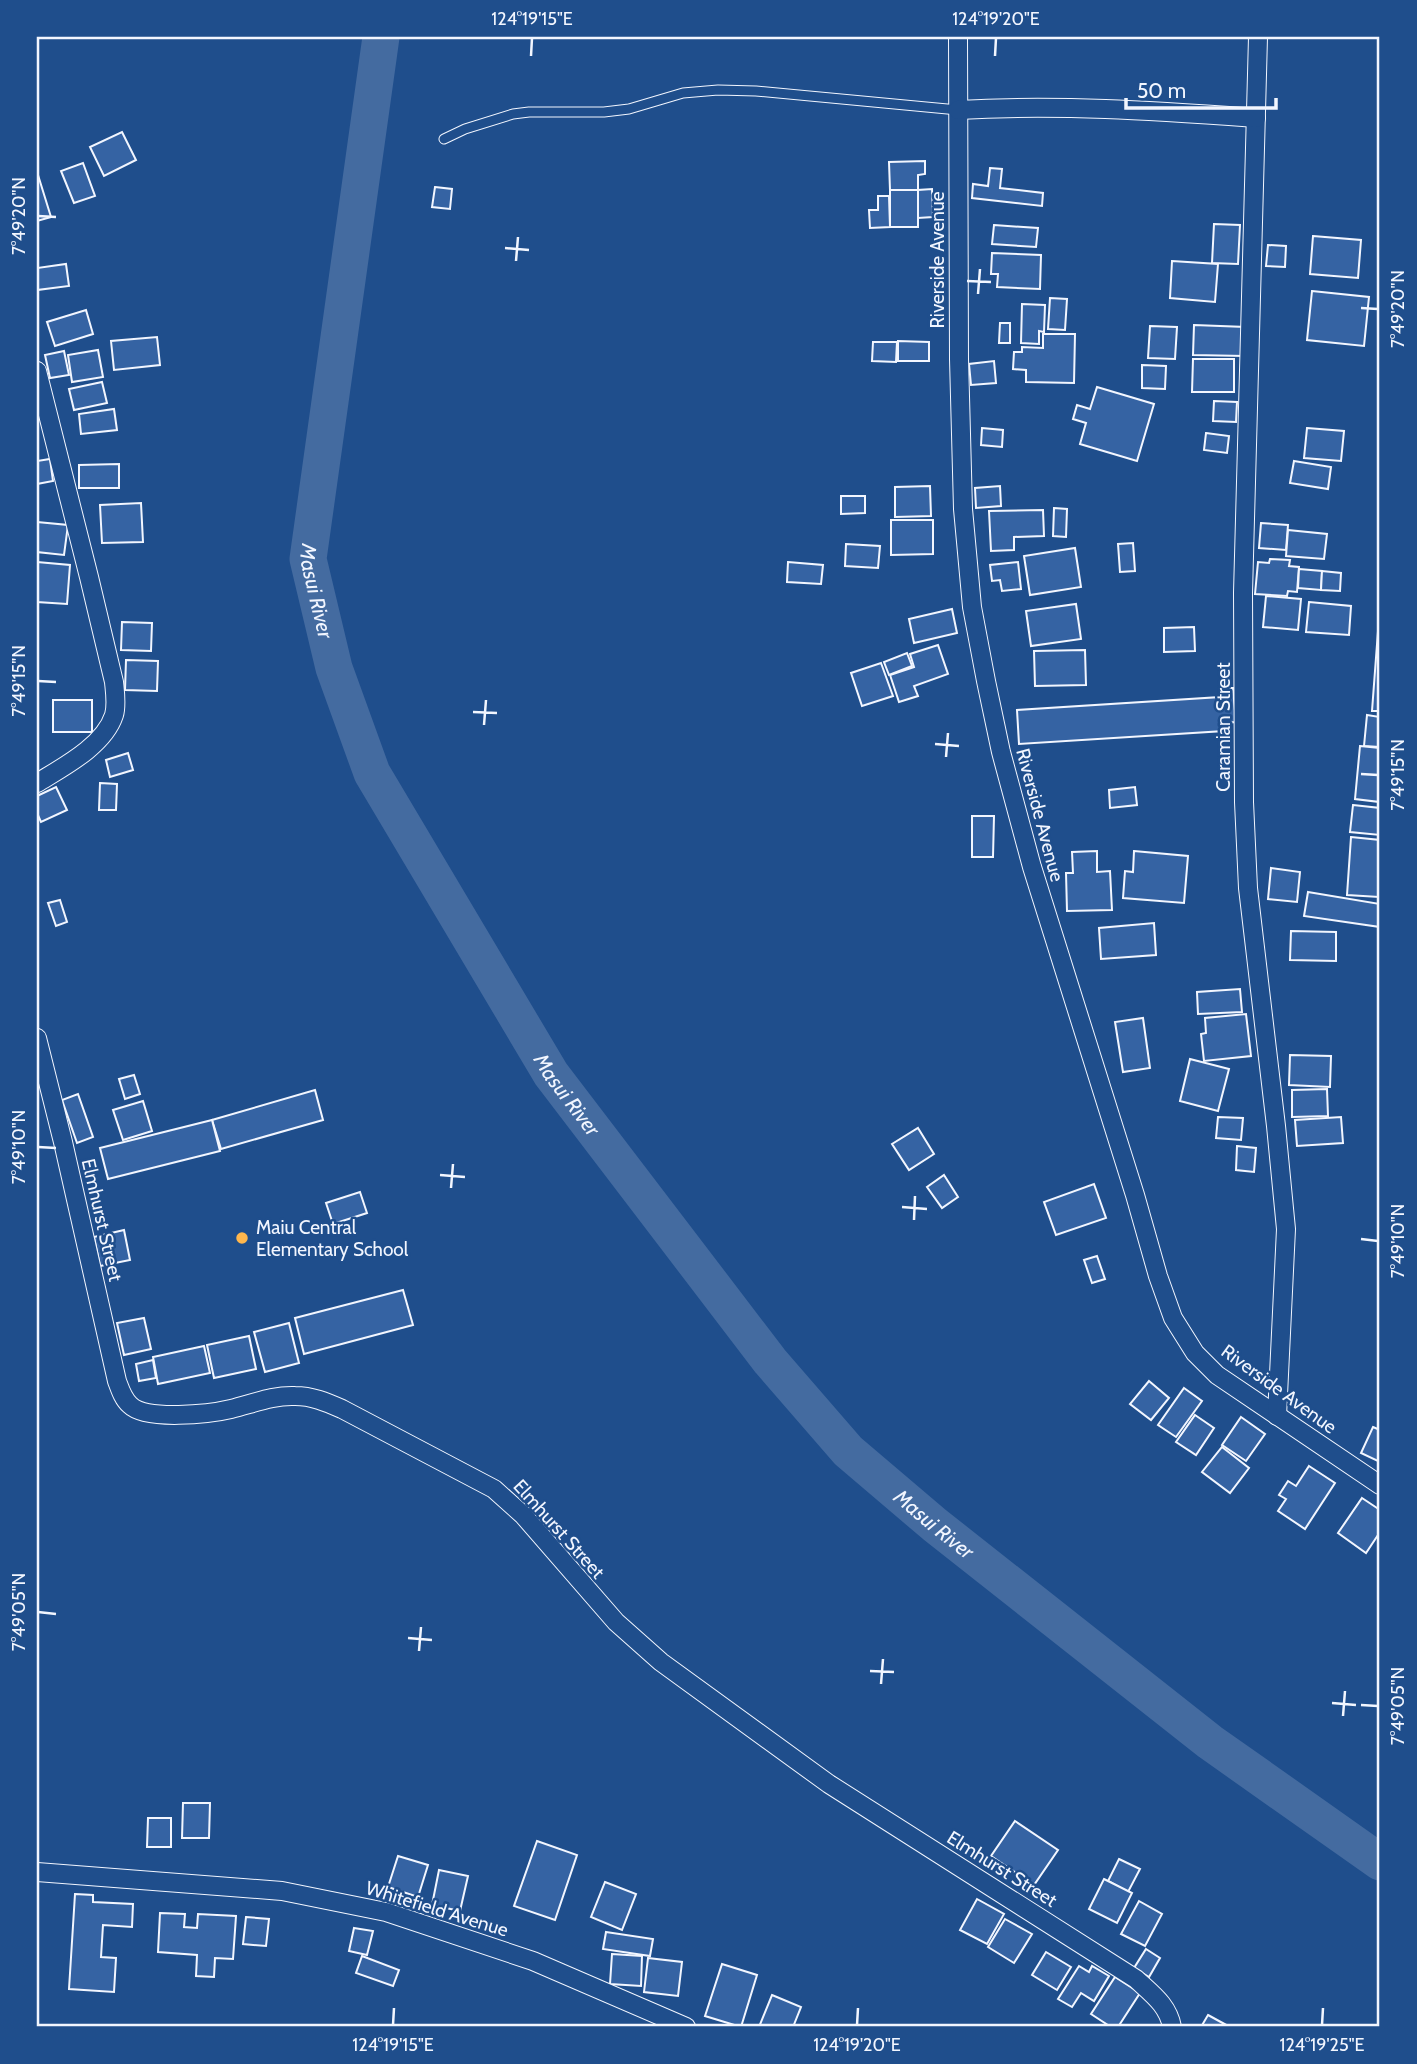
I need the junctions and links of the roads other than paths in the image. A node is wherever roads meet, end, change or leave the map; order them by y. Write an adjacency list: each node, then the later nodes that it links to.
1 (958, 37): 3 (street, Riverside Avenue)
2 (1258, 37): 4 (street, Caramian Street)
3 (958, 110): 4 (street); 5 (lane); 9 (street, Riverside Avenue)
4 (1256, 118): 9 (street, Caramian Street)
5 (444, 139)
6 (37, 371): 7 (street)
7 (37, 783)
8 (37, 1038): 13 (street, Elmhurst Street)
9 (1277, 1416): 10 (street, Riverside Avenue)
10 (1380, 1485)
11 (37, 1872): 12 (street, Whitefield Avenue)
12 (686, 2027)
13 (1172, 2027)

